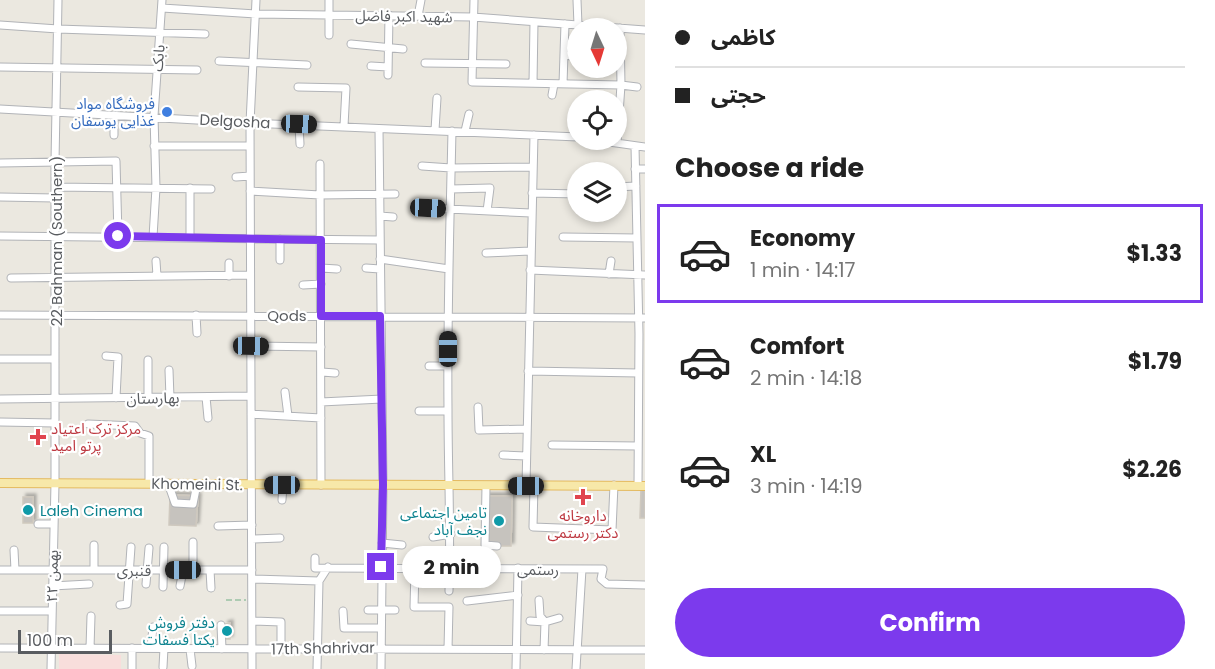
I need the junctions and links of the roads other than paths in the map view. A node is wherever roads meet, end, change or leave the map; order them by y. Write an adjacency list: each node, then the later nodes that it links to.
1 (58, 0): 17 (street, 22 Bahman (Southern))
2 (256, 0): 8 (street)
3 (329, 0): 9 (street)
4 (421, 0): 11 (street)
5 (474, 0): 12 (street)
6 (577, 0): 13 (street)
7 (162, 4): 8 (street, شهید اکبر فاضل); 20 (street, بابک)
8 (256, 14): 9 (street, شهید اکبر فاضل); 29 (street)
9 (328, 14): 10 (street, شهید اکبر فاضل); 22 (street)
10 (389, 15): 11 (street, شهید اکبر فاضل); 24 (street)
11 (418, 16): 12 (street, شهید اکبر فاضل)
12 (473, 17): 14 (street, شهید اکبر فاضل); 31 (street)
13 (578, 18)
14 (534, 22): 15 (street, شهید اکبر فاضل); 40 (street)
15 (566, 24): 26 (street)
16 (0, 25): 17 (street)
17 (58, 29): 20 (street); 36 (street, 22 Bahman (Southern))
18 (627, 29): 19 (street, شهید اکبر فاضل)
19 (645, 30)
20 (160, 33): 21 (street); 37 (street, بابک)
21 (205, 34)
22 (329, 35)
23 (351, 44): 24 (street)
24 (389, 47): 25 (street); 34 (street)
25 (403, 49)
26 (564, 55): 27 (street); 42 (street)
27 (567, 55)
28 (219, 61): 29 (street)
29 (253, 62): 33 (street); 54 (street)
30 (425, 63): 31 (street)
31 (472, 64): 32 (street); 40 (street)
32 (506, 64)
33 (307, 65)
34 (370, 66)
35 (0, 67): 36 (street)
36 (57, 69): 37 (street); 50 (street, 22 Bahman (Southern))
37 (157, 70): 38 (street); 53 (street, بابک)
38 (196, 70)
39 (621, 78): 43 (street)
40 (533, 83): 41 (street)
41 (554, 84): 42 (street); 47 (street)
42 (563, 84): 43 (street)
43 (621, 85): 45 (street); 46 (street)
44 (298, 87): 56 (street)
45 (637, 87)
46 (621, 90)
47 (552, 95)
48 (436, 98): 58 (street)
49 (0, 109): 50 (street, Delgosha)
50 (57, 112): 52 (street, Delgosha); 70 (street, 22 Bahman (Southern))
51 (469, 114): 60 (street)
52 (114, 115): 53 (street, Delgosha); 61 (street)
53 (154, 116): 54 (street, Delgosha); 66 (street, بابک)
54 (250, 123): 55 (street, Delgosha); 67 (street)
55 (299, 124): 56 (street, Delgosha); 64 (street)
56 (344, 126): 57 (street, Delgosha)
57 (379, 129): 58 (street, Delgosha); 90 (street)
58 (435, 130): 59 (street, Delgosha)
59 (452, 131): 60 (street, Delgosha); 75 (street)
60 (465, 131): 62 (street, Delgosha)
61 (114, 135)
62 (534, 135): 63 (street, Delgosha); 74 (street)
63 (567, 136)
64 (300, 144)
65 (627, 145): 68 (street)
66 (154, 146): 67 (street); 84 (street, بابک)
67 (250, 146): 78 (street)
68 (635, 146): 69 (street); 76 (street)
69 (645, 147)
70 (55, 162): 71 (street); 82 (street, 22 Bahman (Southern)); 83 (street)
71 (0, 163)
72 (320, 164): 93 (street)
73 (422, 166): 75 (street)
74 (533, 167): 75 (street); 89 (street)
75 (451, 168): 87 (street)
76 (635, 169): 77 (street); 81 (street)
77 (645, 169)
78 (250, 176): 79 (street); 88 (street)
79 (236, 177)
80 (627, 186): 81 (street)
81 (636, 186): 108 (street)
82 (55, 187): 83 (street); 95 (street, 22 Bahman (Southern))
83 (117, 188): 84 (street); 104 (street)
84 (156, 188): 85 (street); 105 (street, بابک)
85 (190, 188): 86 (street); 106 (street)
86 (211, 189)
87 (451, 189): 97 (street); 98 (street)
88 (250, 191): 93 (street); 109 (street)
89 (532, 193): 92 (street); 99 (street)
90 (380, 194): 91 (street); 93 (street); 100 (street)
91 (395, 194)
92 (567, 194)
93 (320, 195): 111 (street)
94 (0, 197): 95 (street)
95 (55, 198): 103 (street, 22 Bahman (Southern))
96 (428, 208): 97 (street)
97 (450, 209): 98 (street); 122 (street)
98 (487, 211): 99 (street)
99 (531, 213): 113 (street)
100 (380, 216): 101 (street); 112 (street)
101 (393, 217)
102 (0, 236): 103 (street)
103 (56, 236): 104 (street); 131 (street, 22 Bahman (Southern))
104 (118, 236): 105 (street)
105 (153, 237): 106 (street)
106 (190, 237): 109 (street)
107 (563, 237): 108 (street)
108 (637, 237): 128 (street)
109 (250, 238): 110 (street); 127 (street)
110 (280, 239): 111 (street); 116 (street)
111 (321, 240): 112 (street); 120 (street)
112 (380, 240): 115 (street)
113 (530, 250): 114 (street); 125 (street)
114 (486, 252)
115 (380, 259): 122 (street); 124 (street)
116 (280, 260)
117 (156, 261): 129 (street)
118 (612, 261): 126 (street)
119 (229, 263): 130 (street)
120 (321, 268): 123 (street); 133 (street)
121 (366, 268): 124 (street)
122 (449, 268): 141 (street)
123 (337, 269)
124 (380, 269): 140 (street)
125 (530, 270): 126 (street); 142 (street)
126 (609, 274): 128 (street)
127 (250, 275): 130 (street); 138 (street)
128 (641, 275): 143 (street)
129 (157, 276): 130 (street); 131 (street)
130 (229, 276)
131 (56, 277): 132 (street); 136 (street, 22 Bahman (Southern))
132 (11, 278)
133 (321, 284): 134 (street); 139 (street)
134 (303, 285)
135 (0, 315): 136 (street, Qods)
136 (56, 315): 137 (street, Qods); 150 (street, 22 Bahman (Southern))
137 (196, 315): 138 (street, Qods); 144 (street)
138 (250, 315): 139 (street, Qods); 146 (street)
139 (321, 316): 140 (street, Qods); 147 (street)
140 (380, 316): 141 (street, Qods); 168 (street)
141 (448, 317): 142 (street, Qods); 153 (street)
142 (528, 318): 143 (street, Qods); 155 (street)
143 (642, 318): 145 (street)
144 (197, 333)
145 (642, 334): 158 (street)
146 (251, 346): 147 (street); 161 (street)
147 (321, 347): 156 (street)
148 (106, 356): 163 (street)
149 (0, 359): 150 (street)
150 (55, 359): 167 (street, 22 Bahman (Southern))
151 (148, 360): 164 (street)
152 (429, 366): 153 (street)
153 (448, 366): 172 (street)
154 (170, 370): 165 (street)
155 (528, 371): 158 (street); 180 (street)
156 (322, 372): 157 (street); 169 (street)
157 (334, 373)
158 (638, 373): 160 (street)
159 (285, 392): 174 (street)
160 (642, 395): 184 (street)
161 (251, 396): 162 (street, بهارستان); 173 (street)
162 (206, 397): 165 (street, بهارستان); 175 (street)
163 (116, 398): 164 (street, بهارستان); 167 (street, بهارستان)
164 (148, 398): 165 (street, بهارستان)
165 (170, 398)
166 (0, 399): 167 (street, بهارستان)
167 (55, 399): 178 (street, 22 Bahman (Southern))
168 (382, 399): 169 (street); 182 (street)
169 (321, 402): 176 (street)
170 (478, 407): 180 (street)
171 (419, 411): 172 (street)
172 (448, 411): 197 (street)
173 (251, 414): 174 (street); 192 (street)
174 (288, 416): 176 (street)
175 (208, 418)
176 (321, 418): 194 (street)
177 (0, 422): 178 (street)
178 (55, 423): 188 (street, 22 Bahman (Southern))
179 (88, 424): 189 (street)
180 (527, 429): 186 (street)
181 (374, 439): 182 (street)
182 (382, 439): 195 (street)
183 (552, 444): 184 (street)
184 (638, 446): 200 (street)
185 (502, 455): 186 (street)
186 (526, 456): 199 (street)
187 (0, 483): 188 (main road, Khomeini St.)
188 (55, 483): 189 (main road, Khomeini St.); 203 (street, ۲۲ بهمن)
189 (149, 483): 190 (main road, Khomeini St.)
190 (168, 483): 191 (main road, Khomeini St.); 191 (street)
191 (197, 484): 192 (main road, Khomeini St.)
192 (252, 485): 193 (main road, Khomeini St.); 204 (street)
193 (282, 485): 194 (main road, Khomeini St.); 201 (street)
194 (321, 485): 195 (main road, Khomeini St.)
195 (383, 485): 197 (main road, Khomeini St.); 211 (street)
196 (614, 485): 199 (main road, Khomeini St.); 199 (street); 200 (main road, Khomeini St.)
197 (451, 486): 198 (main road, Khomeini St.); 206 (street)
198 (486, 486): 199 (main road, Khomeini St.); 214 (street)
199 (530, 486)
200 (642, 486)
201 (282, 500)
202 (38, 524): 203 (street)
203 (53, 524): 227 (street, ۲۲ بهمن)
204 (252, 525): 205 (street); 209 (street)
205 (218, 526)
206 (451, 534): 207 (street); 236 (street)
207 (434, 537)
208 (280, 538): 209 (street)
209 (252, 539): 235 (street)
210 (193, 542): 233 (street)
211 (381, 543): 213 (street); 221 (street)
212 (94, 545): 228 (street)
213 (402, 545)
214 (498, 546)
215 (131, 547): 229 (street)
216 (164, 547): 231 (street)
217 (149, 548): 230 (street)
218 (14, 550): 226 (street)
219 (315, 558): 220 (street)
220 (328, 567): 221 (street, رستمی); 238 (street)
221 (381, 567): 223 (street, رستمی); 252 (street)
222 (518, 568): 224 (street, رستمی); 236 (street, رستمی); 247 (street)
223 (416, 569): 236 (street, رستمی); 277 (street)
224 (582, 569): 241 (street, رستمی); 280 (street)
225 (0, 570): 226 (street, قنبری)
226 (15, 570): 227 (street, قنبری)
227 (52, 570): 228 (street, قنبری); 242 (street, ۲۲ بهمن)
228 (94, 570): 229 (street, قنبری)
229 (129, 570): 230 (street, قنبری); 250 (street)
230 (148, 570): 231 (street, قنبری); 240 (street)
231 (162, 570): 232 (street, قنبری); 244 (street)
232 (183, 570): 233 (street, قنبری); 243 (street)
233 (193, 570): 234 (street, قنبری)
234 (210, 570): 235 (street, قنبری); 245 (street)
235 (252, 570): 237 (street)
236 (450, 570): 246 (street)
237 (252, 579): 238 (street); 259 (street)
238 (319, 581): 271 (street)
239 (89, 584): 242 (street)
240 (146, 584)
241 (645, 585)
242 (52, 586): 255 (street, ۲۲ بهمن)
243 (180, 586)
244 (163, 587)
245 (212, 588)
246 (449, 591)
247 (518, 595): 249 (street); 278 (street)
248 (539, 600): 261 (street)
249 (467, 601)
250 (120, 605)
251 (368, 610): 252 (street)
252 (381, 610): 253 (street); 264 (street)
253 (395, 610)
254 (0, 611): 255 (street)
255 (51, 611): 266 (street, ۲۲ بهمن)
256 (344, 611): 264 (street)
257 (91, 616): 267 (street)
258 (559, 618): 261 (street)
259 (252, 621): 275 (street); 276 (street)
260 (530, 621): 261 (street)
261 (545, 622): 279 (street)
262 (221, 625): 274 (street)
263 (153, 627): 269 (street)
264 (381, 628): 272 (street)
265 (0, 648): 266 (street, 17th Shahrivar)
266 (51, 648): 267 (street, 17th Shahrivar); 284 (street, ۲۲ بهمن)
267 (90, 648): 268 (street, 17th Shahrivar)
268 (132, 648): 269 (street, 17th Shahrivar); 285 (street)
269 (151, 648): 270 (street, 17th Shahrivar)
270 (164, 648): 273 (street, 17th Shahrivar); 283 (street)
271 (317, 648): 272 (street, 17th Shahrivar); 276 (street, 17th Shahrivar); 287 (street)
272 (381, 648): 277 (street, 17th Shahrivar); 288 (street)
273 (190, 649): 274 (street, 17th Shahrivar); 282 (street)
274 (222, 649): 275 (street, 17th Shahrivar)
275 (252, 649): 276 (street, 17th Shahrivar); 286 (street)
276 (281, 649)
277 (448, 649): 278 (street, 17th Shahrivar)
278 (517, 649): 279 (street, 17th Shahrivar); 289 (street)
279 (544, 650): 280 (street, 17th Shahrivar)
280 (577, 650): 281 (street, 17th Shahrivar); 290 (street)
281 (645, 650)
282 (192, 666)
283 (163, 667)
284 (51, 669)
285 (132, 669)
286 (252, 669)
287 (317, 669)
288 (381, 669)
289 (516, 669)
290 (576, 669)

